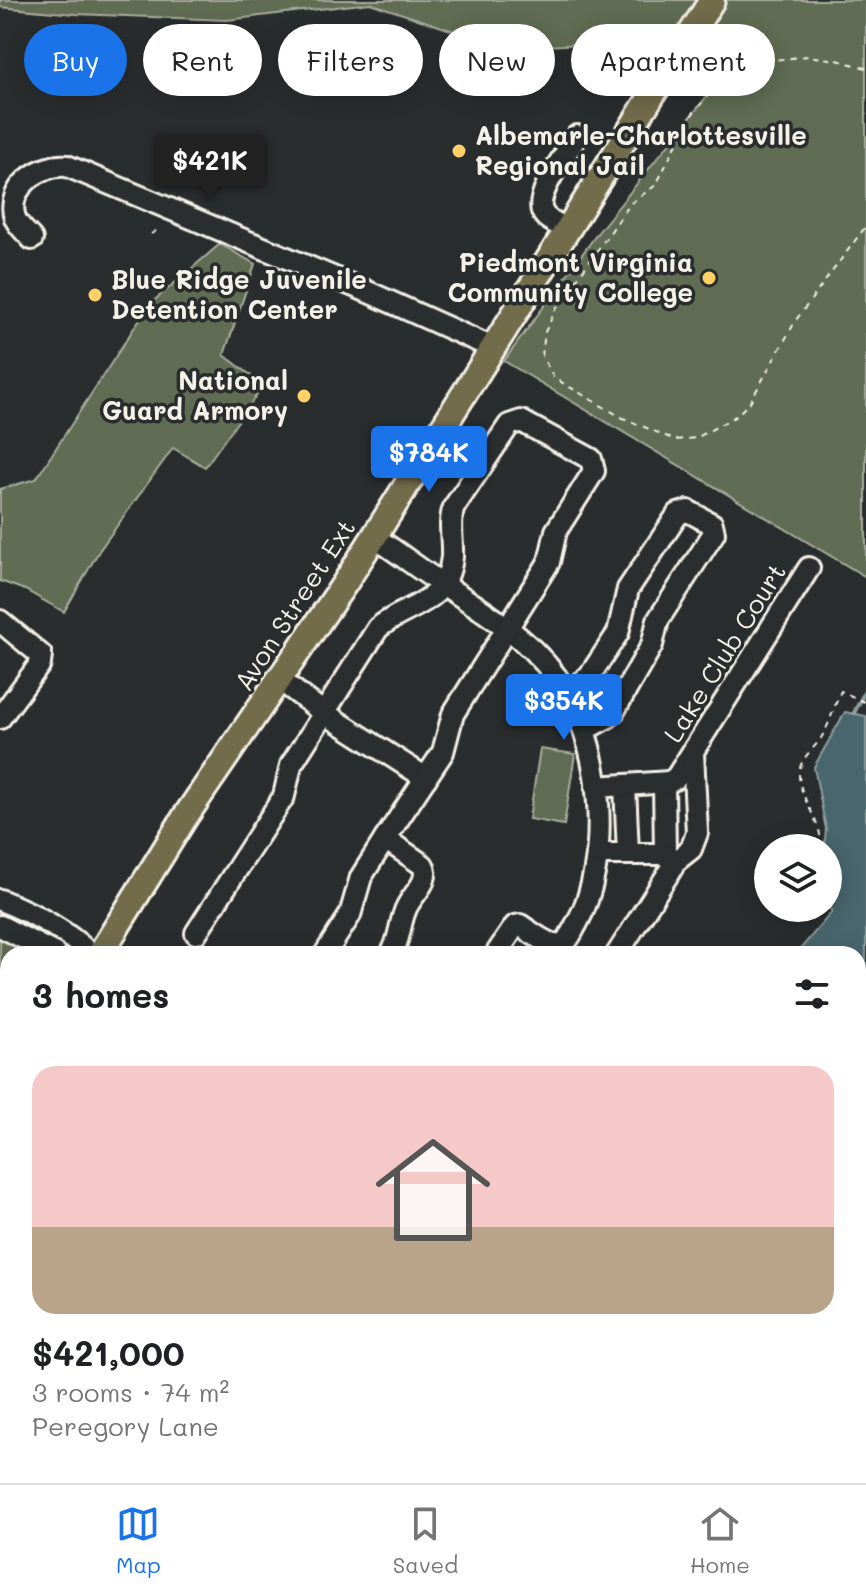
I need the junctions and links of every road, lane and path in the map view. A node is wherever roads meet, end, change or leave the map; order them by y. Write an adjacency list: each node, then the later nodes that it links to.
1 (711, 1): 7 (main road, Avon Street Ext)
2 (866, 68): 5 (path)
3 (577, 136): 7 (street)
4 (7, 208): 9 (street); 10 (street)
5 (866, 226)
6 (159, 229): 8 (path)
7 (567, 229): 10 (main road, Avon Street Ext)
8 (151, 234)
9 (32, 239)
10 (493, 348): 11 (main road, Avon Street Ext)
11 (374, 537): 13 (street); 16 (main road, Avon Street Ext)
12 (809, 568): 22 (street, Lake Club Court)
13 (441, 583): 15 (street); 15 (street); 19 (street)
14 (0, 621): 20 (street)
15 (509, 627): 17 (street); 23 (street)
16 (280, 680): 19 (street); 37 (main road, Avon Street Ext)
17 (568, 694): 21 (street); 21 (street)
18 (865, 703): 27 (path)
19 (324, 713): 23 (street); 34 (street)
20 (0, 718)
21 (584, 730): 26 (street)
22 (693, 753): 24 (street, Lake Club Court); 31 (street)
23 (426, 778): 28 (street)
24 (664, 783): 25 (street); 31 (street)
25 (625, 785): 26 (street); 30 (street)
26 (596, 787): 29 (street)
27 (820, 834)
28 (385, 839): 38 (street); 39 (street)
29 (597, 854): 30 (street); 40 (street)
30 (628, 854): 31 (street)
31 (669, 859): 41 (street)
32 (0, 900): 36 (street)
33 (0, 926): 35 (street)
34 (196, 933)
35 (39, 946)
36 (82, 946)
37 (105, 946)
38 (330, 946)
39 (395, 946)
40 (501, 946)
41 (621, 946)

